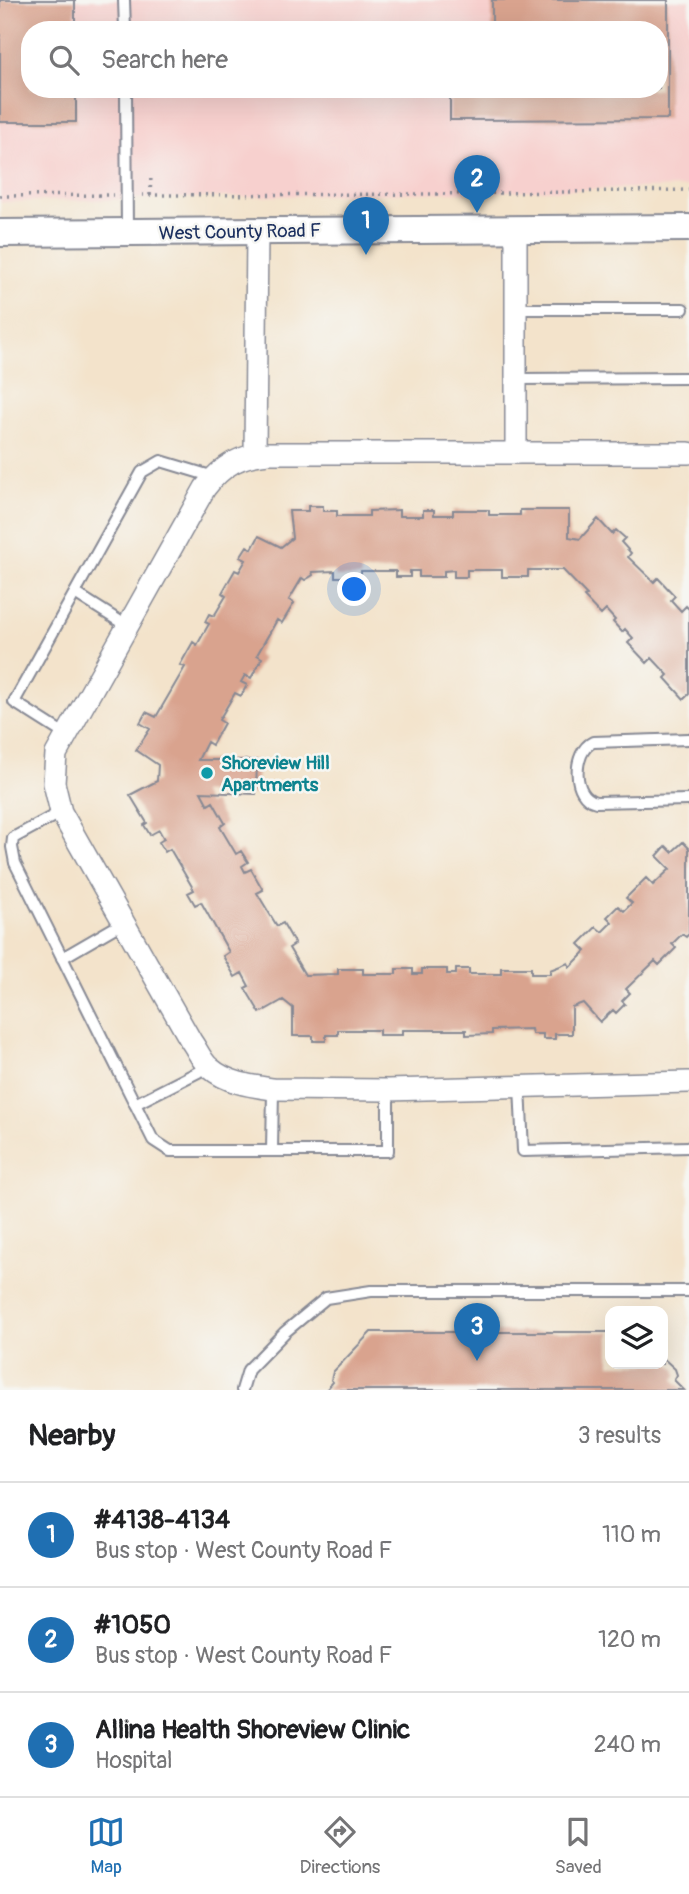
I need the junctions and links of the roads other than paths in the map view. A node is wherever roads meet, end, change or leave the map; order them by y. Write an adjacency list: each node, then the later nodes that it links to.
1 (124, 0): 2 (lane)
2 (125, 21)
3 (126, 98): 7 (lane)
4 (689, 228): 6 (street, West County Road F)
5 (257, 230): 6 (street, West County Road F); 7 (street, West County Road F); 15 (street)
6 (516, 230): 9 (street)
7 (127, 232): 8 (street, West County Road F)
8 (0, 233)
9 (516, 309): 10 (lane); 12 (street)
10 (683, 309)
11 (689, 378): 12 (lane)
12 (516, 379): 13 (street)
13 (516, 453): 14 (street); 15 (street)
14 (689, 453)
15 (255, 454): 16 (street)
16 (214, 477): 17 (lane); 18 (street)
17 (75, 593): 18 (lane); 19 (lane)
18 (127, 626): 19 (street)
19 (66, 735): 22 (street)
20 (689, 739): 21 (lane)
21 (689, 800)
22 (61, 812): 23 (street); 24 (lane)
23 (124, 922): 24 (lane); 25 (street)
24 (62, 958): 30 (lane)
25 (208, 1068): 28 (street); 30 (lane)
26 (689, 1082): 27 (street)
27 (520, 1086): 29 (street); 31 (lane)
28 (273, 1089): 29 (street); 32 (lane)
29 (388, 1090): 32 (lane)
30 (135, 1104): 32 (lane)
31 (689, 1147)
32 (272, 1151)
33 (689, 1291): 34 (lane)
34 (242, 1390)

